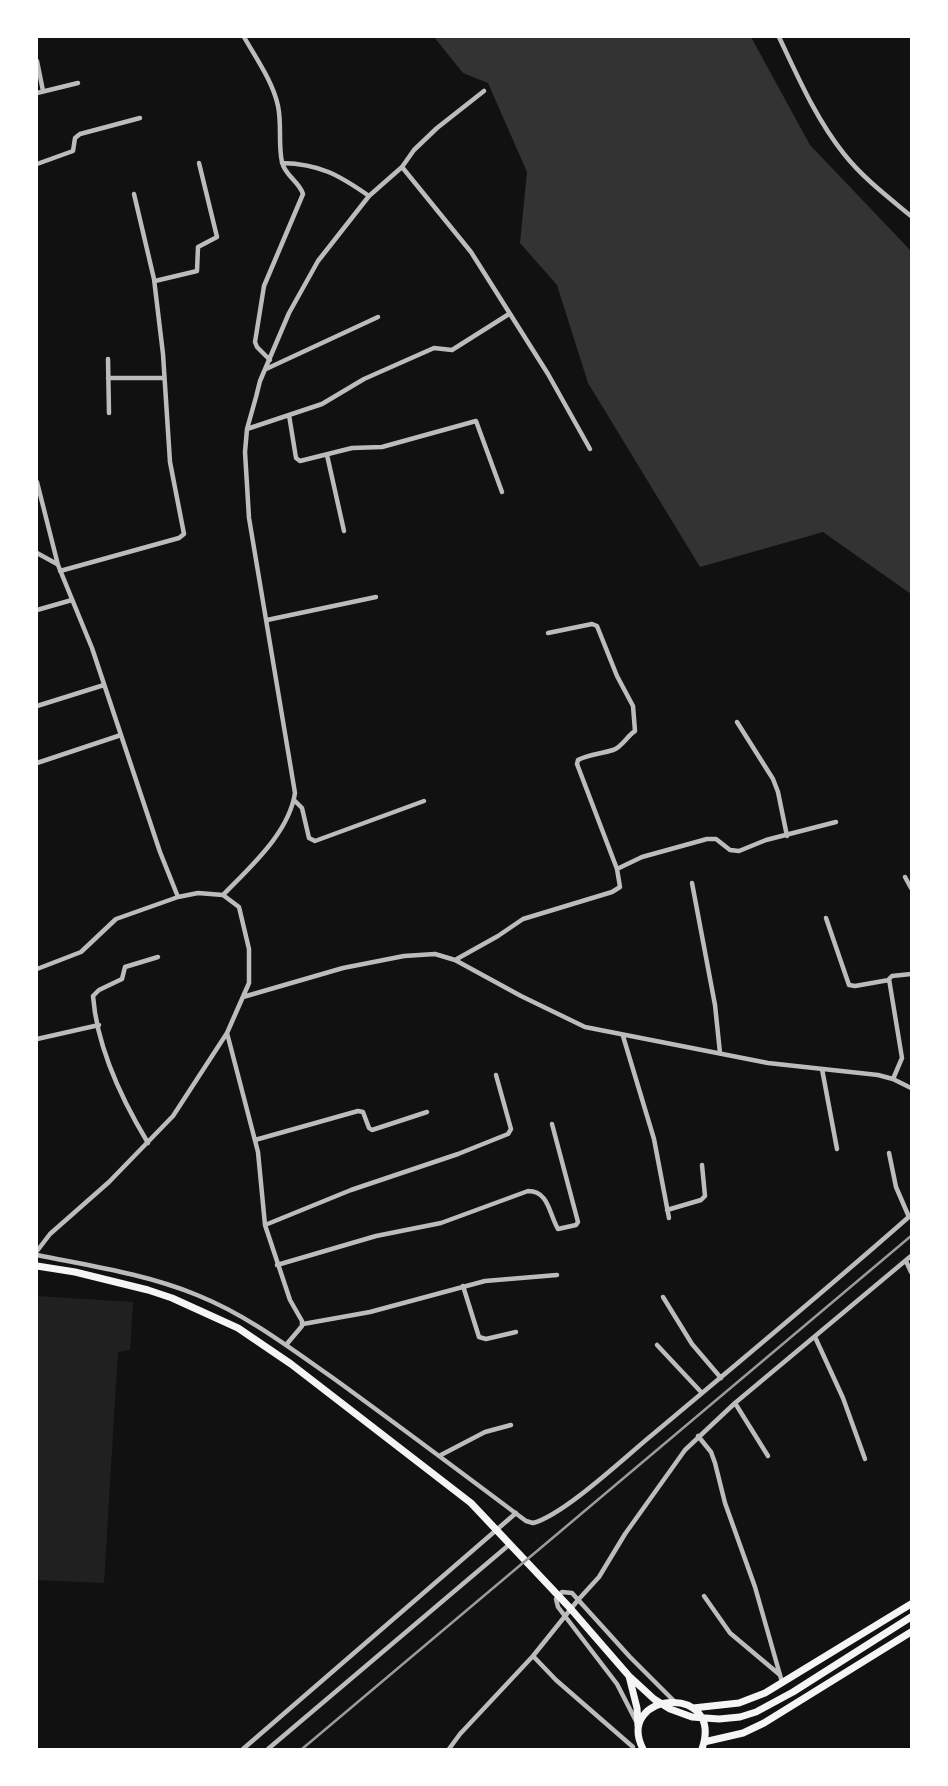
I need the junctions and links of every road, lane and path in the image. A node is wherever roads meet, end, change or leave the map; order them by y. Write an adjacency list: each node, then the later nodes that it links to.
1 (244, 37): 10 (street)
2 (779, 37): 15 (street)
3 (37, 61): 6 (street)
4 (78, 83): 6 (street)
5 (484, 90): 12 (street)
6 (43, 91): 7 (street)
7 (37, 93)
8 (141, 118): 11 (street)
9 (199, 163): 16 (street)
10 (282, 163): 14 (street); 20 (street)
11 (37, 164)
12 (402, 167): 14 (street); 17 (street)
13 (134, 194): 16 (street)
14 (369, 196): 20 (street)
15 (911, 216)
16 (155, 281): 23 (street)
17 (509, 314): 25 (street); 27 (street)
18 (378, 317): 21 (street)
19 (108, 359): 22 (street)
20 (270, 360): 21 (street)
21 (266, 369): 26 (street)
22 (108, 378): 23 (street); 24 (street)
23 (164, 378): 33 (street)
24 (109, 413)
25 (289, 415): 26 (street); 28 (street)
26 (247, 429): 37 (street)
27 (590, 449)
28 (327, 454): 30 (street); 31 (street)
29 (37, 482): 33 (street)
30 (502, 492)
31 (344, 531)
32 (37, 553): 33 (street)
33 (59, 568): 35 (street)
34 (376, 597): 37 (street)
35 (72, 600): 36 (street); 39 (street)
36 (37, 610)
37 (267, 620): 44 (street)
38 (548, 634): 48 (street)
39 (104, 685): 40 (street); 42 (street)
40 (37, 706)
41 (737, 722): 47 (street)
42 (121, 735): 43 (street); 53 (street)
43 (37, 764)
44 (294, 800): 45 (street); 52 (street)
45 (424, 801)
46 (836, 822): 47 (street)
47 (788, 836): 48 (street)
48 (617, 869): 56 (street)
49 (905, 877): 51 (street)
50 (692, 883): 65 (street)
51 (911, 888)
52 (223, 895): 53 (street); 60 (street)
53 (178, 897): 57 (street)
54 (826, 918): 59 (street)
55 (159, 957): 61 (street)
56 (455, 960): 60 (street); 63 (street)
57 (37, 969)
58 (911, 974): 59 (street)
59 (889, 980): 68 (street)
60 (243, 997): 62 (street)
61 (99, 1025): 64 (street); 73 (street)
62 (228, 1033): 72 (street); 73 (street)
63 (623, 1036): 65 (street); 77 (street)
64 (37, 1039)
65 (720, 1053): 66 (street)
66 (822, 1069): 68 (street); 74 (street)
67 (496, 1075): 80 (street)
68 (893, 1079): 69 (street)
69 (911, 1088)
70 (427, 1112): 72 (street)
71 (552, 1124): 84 (street)
72 (255, 1140): 80 (street)
73 (148, 1143): 81 (street)
74 (837, 1149)
75 (889, 1153): 78 (street)
76 (702, 1164): 77 (street)
77 (667, 1210): 79 (street)
78 (910, 1216): 95 (street)
79 (669, 1218)
80 (265, 1225): 84 (street)
81 (37, 1253): 93 (street)
82 (911, 1256): 83 (street)
83 (906, 1261): 86 (street); 92 (street)
84 (277, 1265): 90 (street)
85 (37, 1266): 104 (main road)
86 (911, 1272)
87 (557, 1275): 88 (street)
88 (463, 1286): 90 (street); 91 (street)
89 (663, 1297): 95 (street)
90 (303, 1324): 93 (street)
91 (516, 1332)
92 (815, 1337): 97 (street); 102 (street)
93 (286, 1345): 100 (street)
94 (657, 1345): 96 (street)
95 (721, 1378): 96 (street)
96 (702, 1393): 103 (street)
97 (735, 1403): 99 (street); 101 (street)
98 (511, 1424): 100 (street)
99 (698, 1436): 106 (street); 113 (street)
100 (439, 1456): 103 (street)
101 (768, 1456)
102 (865, 1459)
103 (516, 1513): 119 (street)
104 (511, 1544): 112 (main road); 120 (street)
105 (704, 1596): 113 (street)
106 (578, 1600): 108 (street); 108 (street); 114 (street)
107 (911, 1604): 113 (main road)
108 (565, 1616): 111 (street); 116 (street)
109 (911, 1617): 112 (main road)
110 (911, 1632): 117 (main road)
111 (533, 1656): 118 (street); 121 (street)
112 (629, 1676): 118 (main road)
113 (781, 1678): 115 (main road)
114 (674, 1701): 115 (main road); 116 (main road)
115 (693, 1708): 117 (main road)
116 (639, 1731): 118 (main road); 122 (main road)
117 (703, 1745)
118 (633, 1748)
119 (243, 1749)
120 (268, 1749)
121 (449, 1749)
122 (643, 1749)

